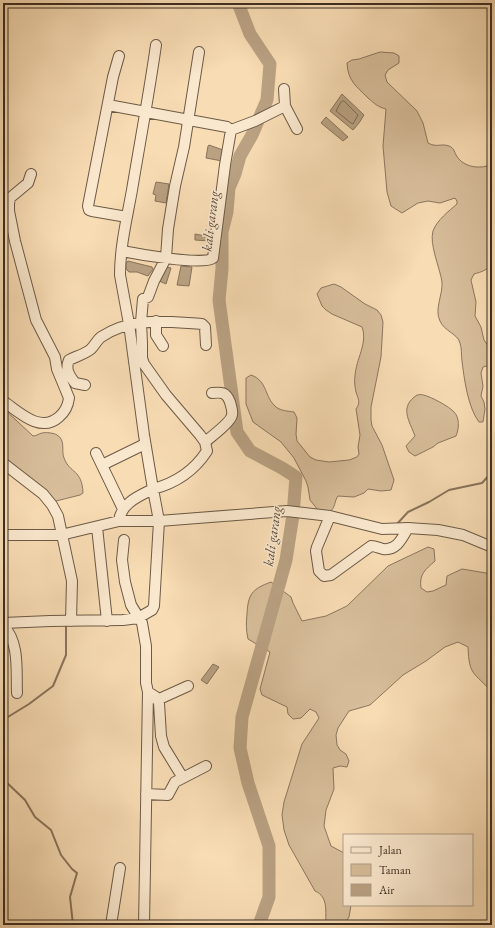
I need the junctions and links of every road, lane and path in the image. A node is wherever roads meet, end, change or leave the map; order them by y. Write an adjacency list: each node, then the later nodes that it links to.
1 (156, 45): 7 (street)
2 (200, 52): 8 (street)
3 (119, 56): 5 (street)
4 (284, 89): 6 (street)
5 (108, 105): 7 (street); 12 (street)
6 (285, 106): 9 (street); 10 (street)
7 (146, 112): 8 (street); 12 (street)
8 (189, 120): 10 (street); 14 (street)
9 (297, 129)
10 (231, 130): 14 (street)
11 (30, 174): 22 (street)
12 (127, 217): 13 (street)
13 (122, 251): 14 (street); 17 (street)
14 (166, 258): 16 (street)
15 (156, 321): 16 (street); 18 (street); 19 (street)
16 (141, 322): 17 (street); 23 (street)
17 (129, 324): 20 (street); 24 (street)
18 (206, 345)
19 (163, 346)
20 (85, 385)
21 (212, 393): 23 (street)
22 (3, 401)
23 (205, 442): 28 (street)
24 (145, 444): 27 (street); 28 (street)
25 (96, 453): 27 (street)
26 (3, 463): 36 (street)
27 (102, 465): 29 (street)
28 (154, 489): 29 (street); 32 (street)
29 (123, 509): 31 (street)
30 (329, 518): 32 (street); 34 (street); 34 (street)
31 (119, 521): 32 (street); 33 (street)
32 (159, 521): 39 (street)
33 (97, 527): 36 (street); 41 (street)
34 (398, 528): 38 (street)
35 (3, 535): 36 (street)
36 (61, 535): 40 (street)
37 (124, 540): 39 (street)
38 (492, 547)
39 (138, 618): 41 (street); 44 (street)
40 (71, 621): 41 (street); 42 (street)
41 (107, 621)
42 (3, 624): 45 (street)
43 (188, 686): 46 (street)
44 (148, 692): 46 (street); 49 (street)
45 (17, 693)
46 (157, 700): 48 (street)
47 (206, 766): 48 (street)
48 (183, 778): 49 (street)
49 (146, 794): 52 (street)
50 (120, 868): 51 (street)
51 (111, 925)
52 (144, 925)

